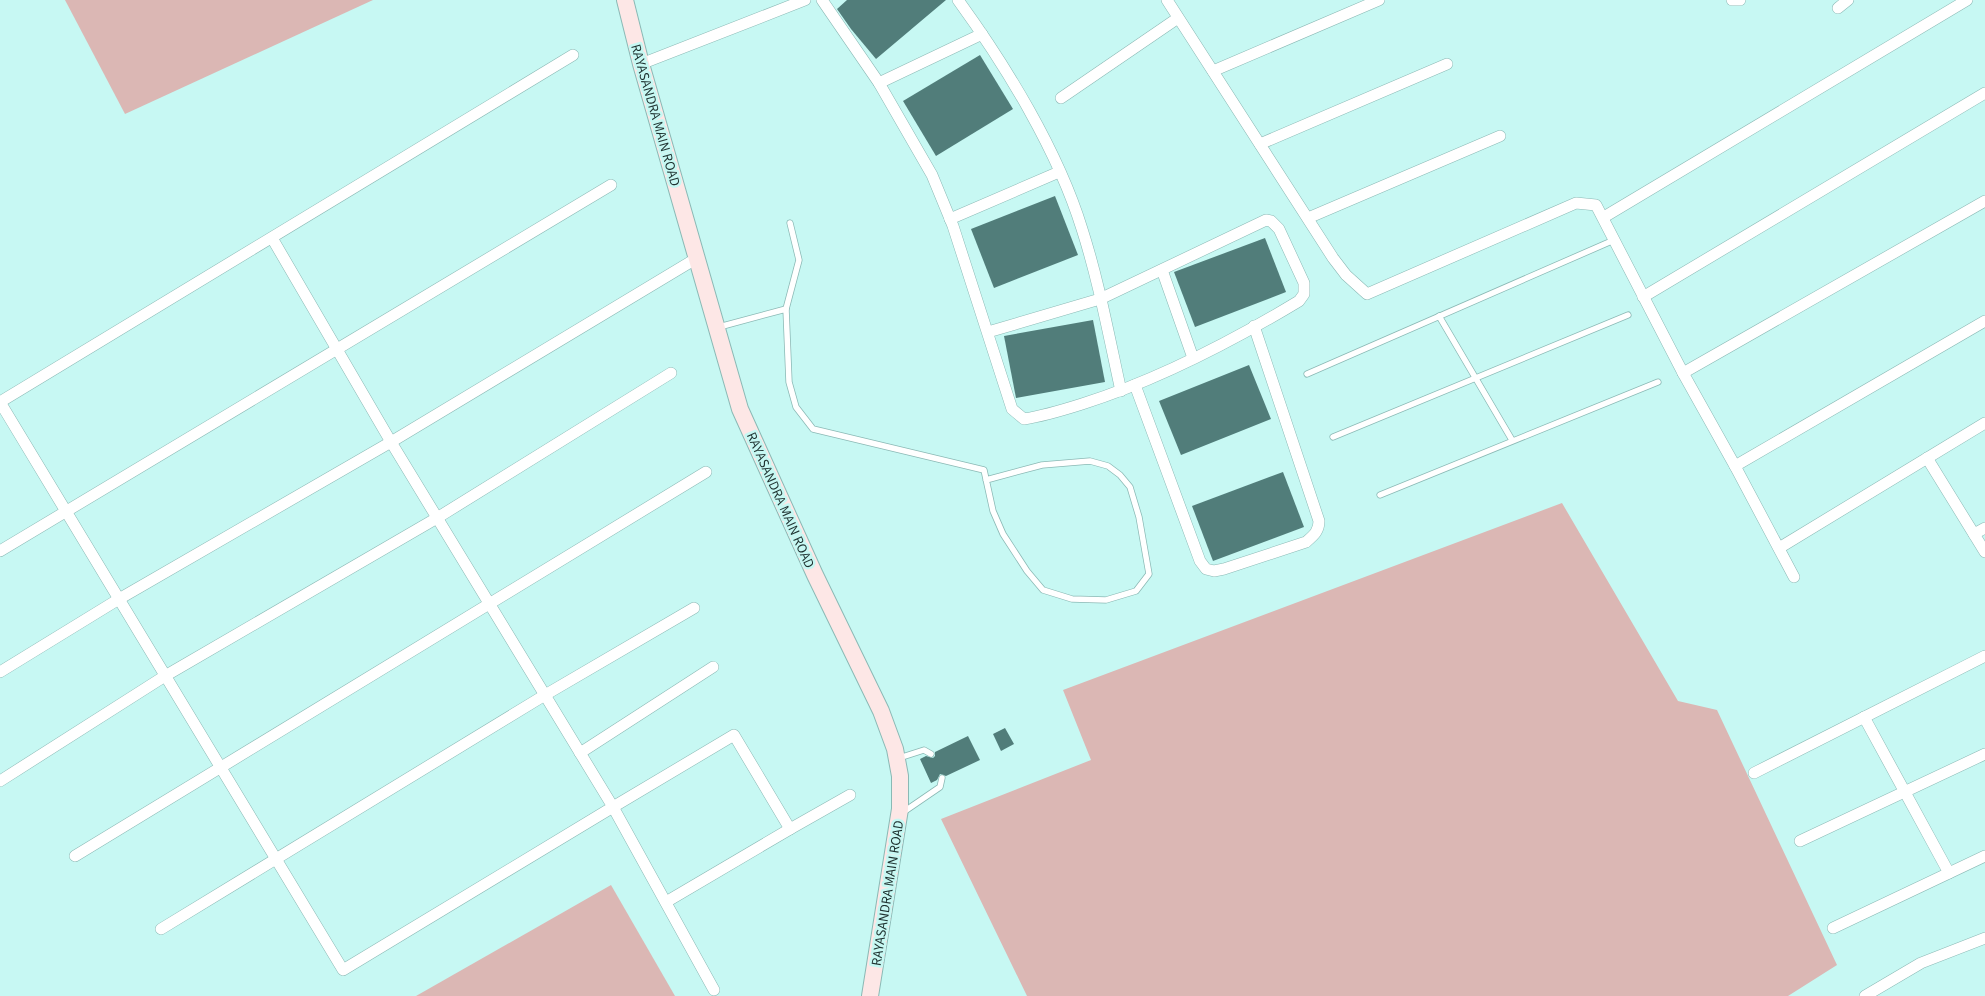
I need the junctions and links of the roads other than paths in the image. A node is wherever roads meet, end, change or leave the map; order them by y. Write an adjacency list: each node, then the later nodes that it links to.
1 (625, 0): 15 (street, RAYASANDRA MAIN ROAD)
2 (805, 0): 15 (street)
3 (822, 0): 18 (street)
4 (958, 0): 13 (street)
5 (1167, 0): 12 (street)
6 (1379, 0): 17 (street)
7 (1732, 0): 8 (street)
8 (1740, 0)
9 (1848, 0): 11 (street)
10 (1967, 0): 26 (street)
11 (1838, 8)
12 (1178, 18): 17 (street); 20 (street)
13 (982, 34): 18 (street); 23 (street)
14 (574, 54): 30 (street)
15 (641, 64): 32 (street, RAYASANDRA MAIN ROAD)
16 (1447, 64): 22 (street)
17 (1213, 71): 22 (street)
18 (879, 83): 28 (street)
19 (1985, 93): 34 (street)
20 (1061, 98)
21 (1500, 136): 27 (street)
22 (1260, 144): 27 (street)
23 (1059, 172): 28 (street); 35 (street)
24 (611, 185): 43 (street)
25 (1985, 201): 46 (street)
26 (1604, 217): 27 (street); 31 (street)
27 (1308, 218)
28 (950, 219): 42 (street)
29 (790, 223): 36 (lane)
30 (272, 238): 43 (street); 52 (street)
31 (1614, 240): 34 (street); 38 (lane)
32 (697, 258): 41 (street, RAYASANDRA MAIN ROAD); 56 (street)
33 (1162, 270): 35 (street); 40 (street); 44 (street)
34 (1643, 297): 46 (street)
35 (1100, 299): 42 (street); 51 (street)
36 (786, 309): 41 (lane); 60 (lane)
37 (1628, 315): 48 (lane)
38 (1439, 316): 47 (lane); 48 (lane)
39 (1985, 321): 58 (street)
40 (1254, 326): 44 (street); 50 (street)
41 (716, 328): 82 (street, RAYASANDRA MAIN ROAD)
42 (988, 332): 51 (street)
43 (337, 350): 56 (street); 62 (street)
44 (1193, 358): 50 (street)
45 (671, 372): 63 (street)
46 (1683, 373): 58 (street)
47 (1307, 374)
48 (1476, 379): 54 (lane); 55 (lane)
49 (1658, 382): 55 (lane)
50 (1135, 385): 51 (street)
51 (1121, 391)
52 (0, 402): 62 (street)
53 (1985, 423): 57 (street)
54 (1334, 437)
55 (1512, 440): 61 (lane)
56 (391, 442): 63 (street); 70 (street)
57 (1927, 458): 65 (street); 66 (street)
58 (1736, 466): 66 (street)
59 (706, 472): 71 (street)
60 (986, 480): 60 (lane)
61 (1380, 494)
62 (65, 510): 67 (street); 70 (street)
63 (437, 518): 71 (street); 76 (street)
64 (1985, 528): 65 (street)
65 (1974, 534): 68 (street)
66 (1779, 548): 69 (street)
67 (0, 551)
68 (1985, 552)
69 (1794, 577)
70 (119, 599): 75 (street); 76 (street)
71 (490, 605): 77 (street); 83 (street)
72 (694, 608): 77 (street)
73 (1985, 656): 78 (street)
74 (713, 667): 79 (street)
75 (0, 672)
76 (165, 676): 83 (street); 86 (street)
77 (545, 695): 79 (street); 95 (street)
78 (1864, 717): 84 (street); 87 (street)
79 (580, 753): 89 (street)
80 (931, 754): 82 (lane)
81 (1985, 754): 87 (street)
82 (897, 758): 90 (street, RAYASANDRA MAIN ROAD)
83 (220, 767): 93 (street); 95 (street)
84 (1754, 773)
85 (942, 778): 90 (lane)
86 (0, 781)
87 (1905, 792): 92 (street); 96 (street)
88 (850, 795): 91 (street)
89 (613, 807): 91 (street); 95 (street); 97 (street)
90 (899, 815): 102 (street, RAYASANDRA MAIN ROAD)
91 (790, 829): 97 (street)
92 (1800, 841)
93 (76, 856)
94 (1985, 856): 96 (street)
95 (276, 859): 99 (street)
96 (1949, 873): 98 (street)
97 (666, 902): 101 (street)
98 (1833, 928)
99 (161, 929)
100 (1985, 938): 103 (street)
101 (714, 990)
102 (870, 996)
103 (1865, 996)

